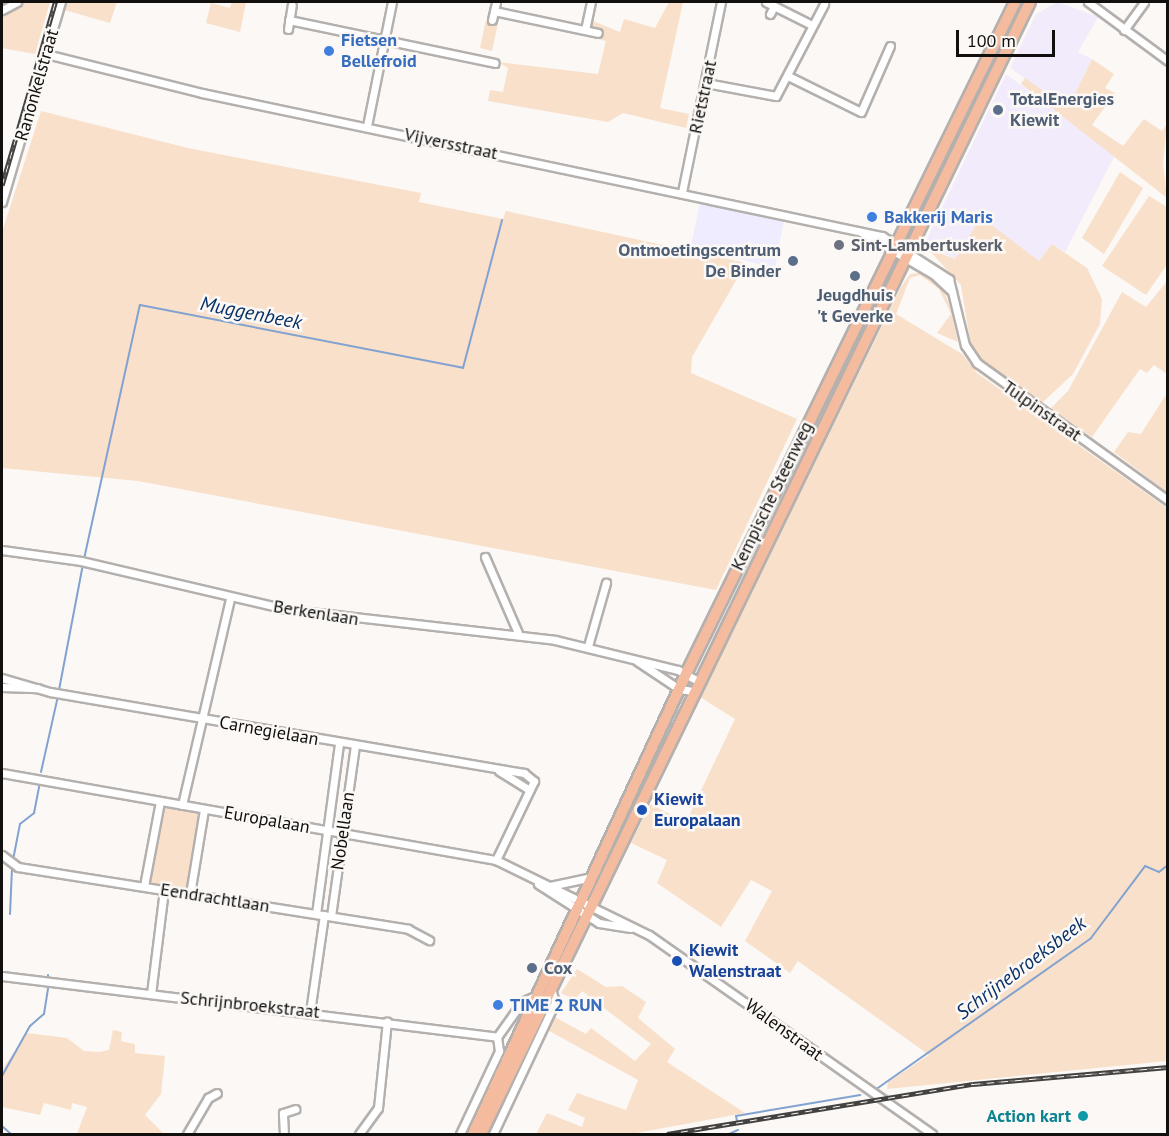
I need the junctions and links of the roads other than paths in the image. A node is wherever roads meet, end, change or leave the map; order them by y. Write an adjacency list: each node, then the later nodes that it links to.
1 (17, 2): 16 (street)
2 (61, 2): 30 (street, Ranonkelstraat)
3 (392, 2): 27 (street)
4 (496, 2): 18 (street)
5 (591, 2): 24 (street)
6 (722, 2): 35 (street, Rietstraat)
7 (766, 2): 15 (street)
8 (1015, 2): 39 (main road, Kempische Steenweg)
9 (1030, 2): 40 (main road, Kempische Steenweg)
10 (1080, 2): 17 (street)
11 (1088, 2): 17 (street)
12 (1144, 2): 25 (street)
13 (824, 4): 22 (street)
14 (292, 5): 20 (street)
15 (774, 6): 19 (street); 22 (street)
16 (2, 10)
17 (1097, 10): 25 (street)
18 (494, 11): 21 (street); 24 (street)
19 (770, 14)
20 (289, 20): 23 (street); 27 (street)
21 (492, 20)
22 (812, 25): 34 (street)
23 (288, 29)
24 (585, 30): 26 (street)
25 (1124, 30): 32 (street)
26 (598, 33)
27 (385, 41): 31 (street); 36 (street)
28 (890, 46): 34 (street)
29 (485, 52): 31 (street)
30 (46, 54): 36 (street, Vijversstraat); 38 (street, Ranonkelstraat)
31 (483, 61): 33 (street)
32 (1167, 61)
33 (495, 63)
34 (788, 76): 35 (street)
35 (706, 83): 37 (street, Rietstraat)
36 (367, 126): 37 (street, Vijversstraat)
37 (682, 192): 39 (street, Vijversstraat)
38 (2, 202)
39 (894, 248): 40 (street, Vijversstraat); 49 (main road, Kempische Steenweg)
40 (905, 253): 41 (street, Tulpinstraat); 51 (main road, Kempische Steenweg)
41 (1167, 500)
42 (2, 550): 45 (street, Berkenlaan)
43 (485, 557): 46 (street)
44 (606, 583): 47 (street)
45 (230, 598): 46 (street, Berkenlaan); 55 (street)
46 (518, 633): 47 (street, Berkenlaan)
47 (588, 646): 48 (street, Berkenlaan)
48 (632, 658): 49 (street, Berkenlaan); 54 (street, Berkenlaan)
49 (686, 674): 51 (street, Berkenlaan); 54 (main road, Kempische Steenweg)
50 (2, 678): 53 (street, Carnegielaan)
51 (695, 686): 54 (street, Berkenlaan); 75 (main road, Kempische Steenweg)
52 (2, 687): 53 (street, Carnegielaan)
53 (38, 688): 55 (street, Carnegielaan)
54 (679, 689): 69 (main road, Kempische Steenweg)
55 (199, 718): 56 (street, Carnegielaan); 62 (street)
56 (339, 744): 57 (street, Carnegielaan); 64 (street, Nobellaan)
57 (355, 746): 58 (street, Carnegielaan); 65 (street, Nobellaan)
58 (499, 771): 60 (street, Carnegielaan); 60 (street, Carnegielaan)
59 (2, 773): 61 (street, Europalaan)
60 (530, 790): 67 (street)
61 (160, 801): 62 (street, Europalaan); 70 (street)
62 (182, 805): 63 (street, Europalaan)
63 (204, 809): 64 (street, Europalaan); 73 (street)
64 (327, 830): 65 (street, Europalaan); 76 (street, Nobellaan)
65 (343, 833): 67 (street, Europalaan); 76 (street, Nobellaan)
66 (2, 855): 70 (street, Eendrachtlaan)
67 (496, 860): 68 (street, Europalaan)
68 (529, 877): 71 (street, Europalaan); 74 (street, Europalaan)
69 (592, 877): 71 (street); 74 (main road, Kempische Steenweg)
70 (144, 886): 72 (street, Eendrachtlaan)
71 (548, 886): 74 (street, Europalaan)
72 (164, 890): 73 (street, Eendrachtlaan); 80 (street)
73 (190, 894): 76 (street, Eendrachtlaan)
74 (578, 907): 75 (street, Walenstraat); 81 (main road, Kempische Steenweg)
75 (589, 913): 79 (main road, Kempische Steenweg); 95 (street, Walenstraat)
76 (324, 915): 77 (street, Eendrachtlaan); 82 (street, Nobellaan)
77 (429, 940)
78 (2, 976): 80 (street, Schrijnbroekstraat)
79 (551, 989): 86 (main road, Kempische Steenweg); 94 (street, Kempische Steenweg)
80 (151, 994): 82 (street, Schrijnbroekstraat)
81 (537, 995): 84 (street, Kempische Steenweg); 86 (main road, Kempische Steenweg)
82 (310, 1012): 83 (street, Schrijnbroekstraat)
83 (387, 1021): 84 (street, Schrijnbroekstraat); 90 (street)
84 (497, 1037): 91 (street, Kempische Steenweg)
85 (218, 1093): 88 (street)
86 (489, 1108): 92 (main road, Kempische Steenweg); 93 (main road, Kempische Steenweg)
87 (295, 1109): 89 (street)
88 (188, 1134)
89 (284, 1134)
90 (359, 1134)
91 (460, 1134)
92 (472, 1134)
93 (481, 1134)
94 (493, 1134)
95 (932, 1134)

